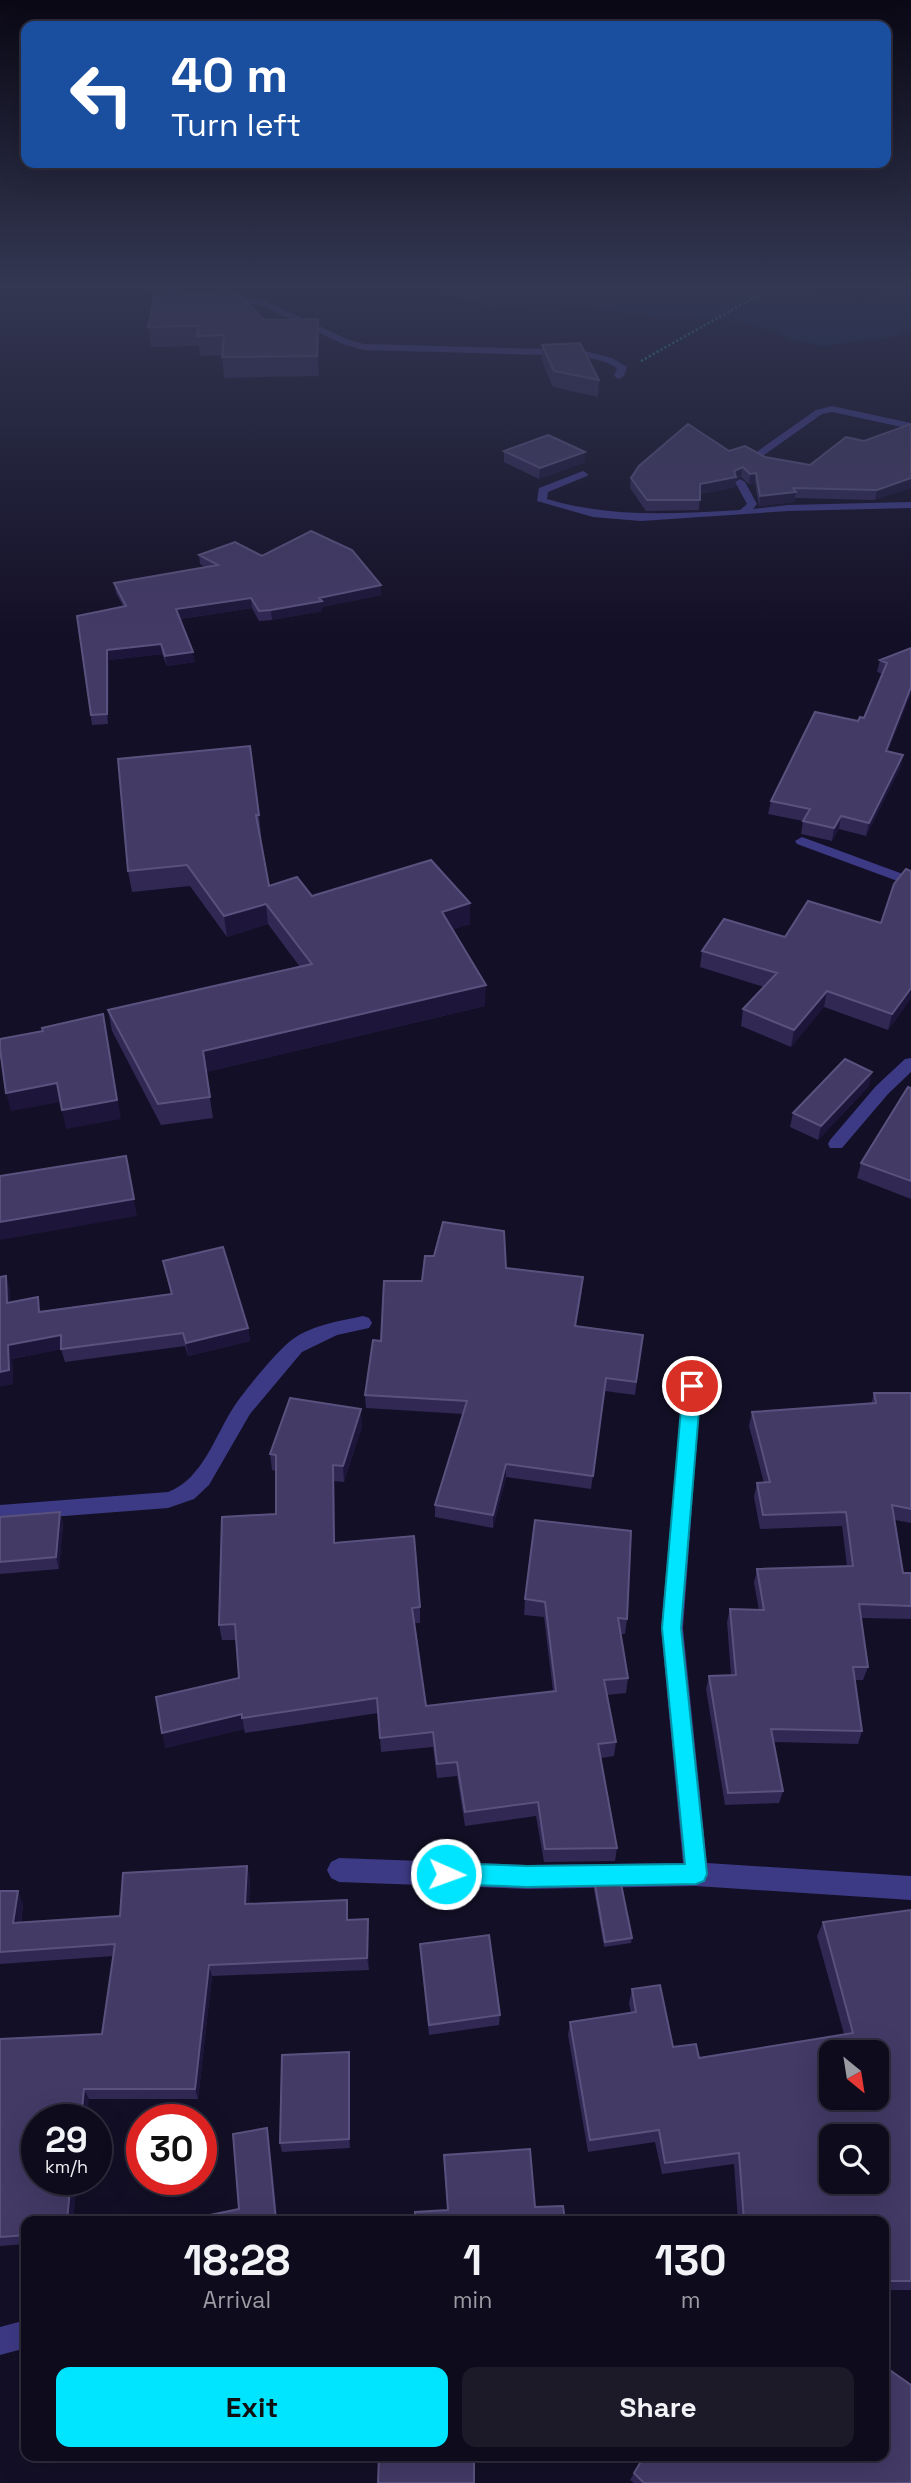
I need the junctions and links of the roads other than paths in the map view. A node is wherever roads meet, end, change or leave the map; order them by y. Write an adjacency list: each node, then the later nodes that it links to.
1 (911, 426): 2 (street)
2 (760, 453)
3 (583, 474): 6 (street)
4 (740, 482): 6 (street)
5 (911, 505): 6 (street)
6 (743, 513)
7 (802, 841): 8 (street)
8 (911, 882)
9 (911, 1063): 10 (street)
10 (836, 1144)
11 (363, 1323): 13 (street)
12 (692, 1386): 15 (street)
13 (0, 1513)
14 (339, 1870): 15 (street)
15 (696, 1874): 16 (street)
16 (911, 1888)
17 (21, 2335): 18 (street)
18 (0, 2341)

